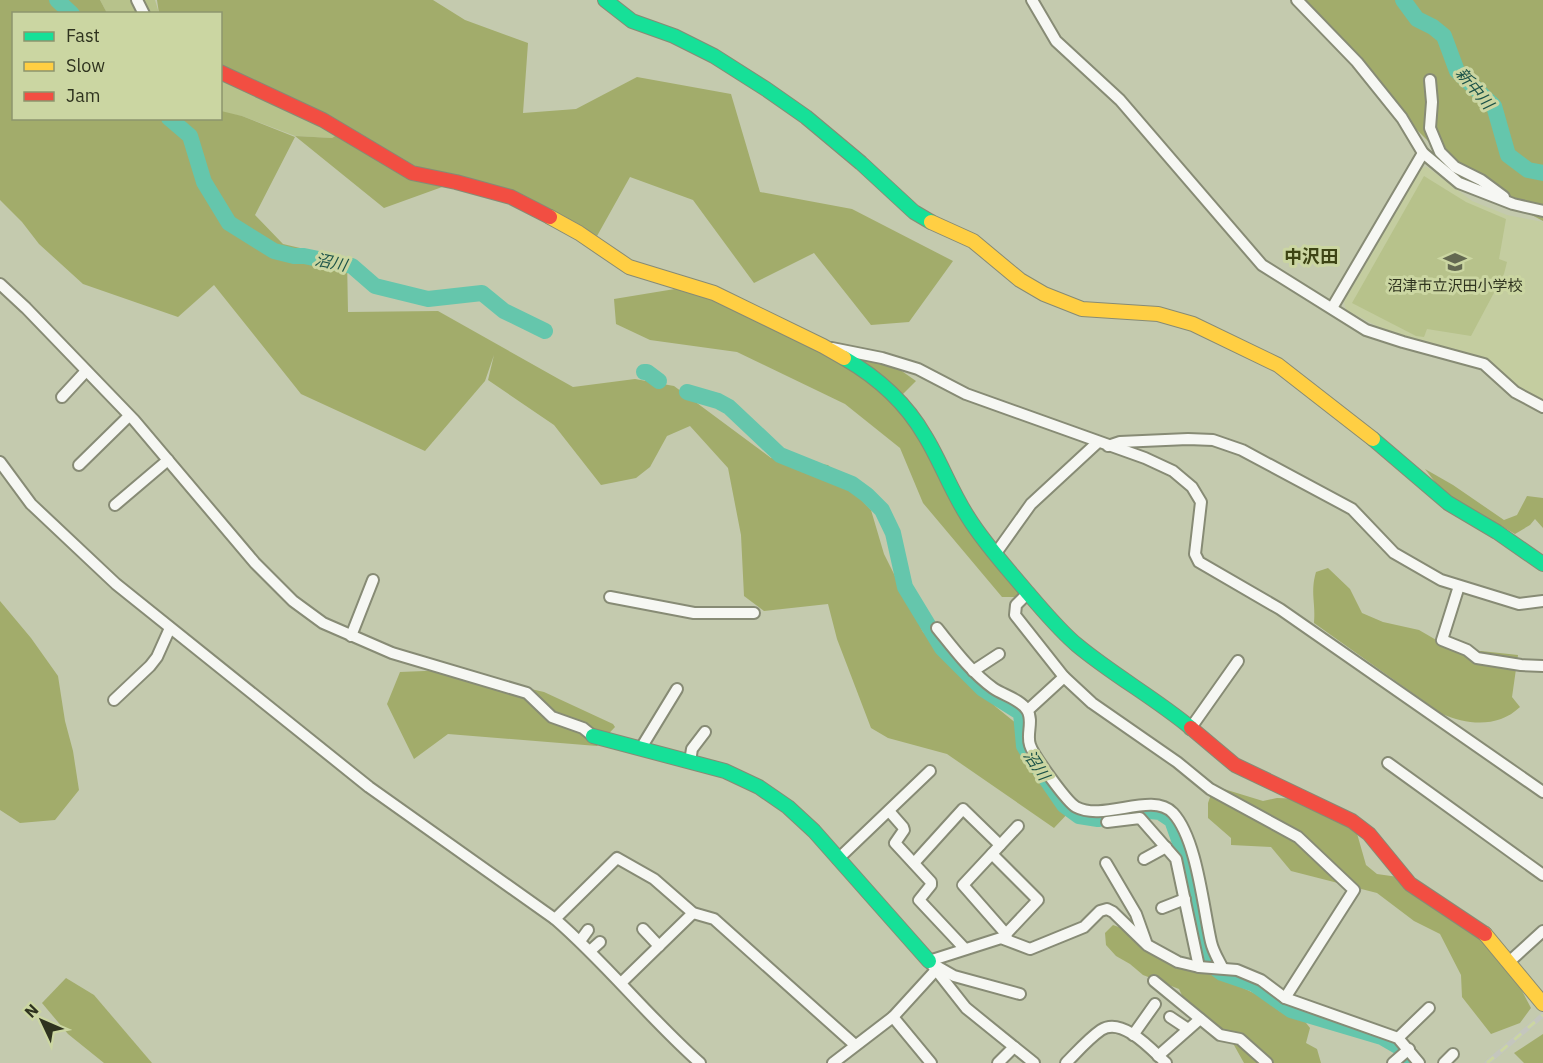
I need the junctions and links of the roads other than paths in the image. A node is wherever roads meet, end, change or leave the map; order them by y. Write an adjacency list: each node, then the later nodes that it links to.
1 (605, 0): 22 (street)
2 (1032, 0): 10 (street)
3 (1297, 0): 6 (street)
4 (222, 73): 11 (street)
5 (1430, 80): 7 (street)
6 (1423, 153): 7 (street); 10 (street)
7 (1513, 204): 8 (street)
8 (1543, 211)
9 (0, 284): 12 (street)
10 (1332, 308): 14 (street)
11 (823, 346): 16 (street); 21 (street)
12 (86, 370): 13 (street); 15 (street)
13 (62, 397)
14 (1543, 407)
15 (129, 416): 17 (street); 19 (street)
16 (1103, 444): 21 (street); 24 (street); 47 (street)
17 (168, 460): 20 (street); 31 (street)
18 (0, 462): 29 (street)
19 (79, 465)
20 (115, 505)
21 (996, 553): 25 (street)
22 (1543, 564)
23 (374, 580): 31 (street)
24 (1459, 586): 27 (street); 34 (street)
25 (1028, 593): 36 (street); 40 (street)
26 (610, 597): 28 (street)
27 (1543, 601)
28 (754, 613)
29 (171, 628): 38 (street); 62 (street)
30 (937, 628): 35 (street)
31 (351, 636): 42 (street)
32 (999, 654): 35 (street)
33 (1238, 661): 40 (street)
34 (1543, 666)
35 (974, 671): 39 (street)
36 (1065, 677): 39 (street); 82 (street)
37 (677, 689): 43 (street)
38 (114, 700)
39 (1028, 710): 78 (street)
40 (1191, 729): 74 (street)
41 (705, 732): 44 (street)
42 (593, 736): 43 (street)
43 (641, 748): 44 (street)
44 (690, 761): 54 (street)
45 (1388, 763): 58 (street)
46 (930, 771): 48 (street)
47 (1543, 792)
48 (889, 811): 54 (street); 56 (street)
49 (1107, 822): 52 (street)
50 (1018, 826): 51 (street)
51 (1000, 846): 53 (street); 56 (street)
52 (1166, 847): 55 (street); 59 (street)
53 (992, 854): 66 (street); 66 (street)
54 (838, 859): 76 (street)
55 (1144, 859)
56 (914, 863): 71 (street)
57 (1106, 863): 69 (street)
58 (1543, 874)
59 (1185, 899): 60 (street); 77 (street)
60 (1162, 908)
61 (693, 914): 62 (street); 70 (street); 92 (street)
62 (555, 919): 67 (street)
63 (643, 929): 70 (street)
64 (588, 930): 67 (street)
65 (1543, 931): 74 (street)
66 (1007, 936): 69 (street); 71 (street)
67 (579, 941): 72 (street)
68 (600, 942): 72 (street)
69 (1147, 945): 77 (street)
70 (659, 946): 80 (street)
71 (965, 949): 76 (street)
72 (590, 951): 75 (street)
73 (612, 956): 75 (street)
74 (1509, 962): 84 (street)
75 (603, 965): 80 (street)
76 (932, 965): 81 (street); 86 (street); 93 (street)
77 (1204, 967): 78 (street)
78 (1222, 968): 82 (street)
79 (1155, 981): 88 (street)
80 (621, 982): 97 (street)
81 (1020, 994)
82 (1285, 998): 91 (street)
83 (1155, 1004): 90 (street)
84 (1543, 1004)
85 (1429, 1008): 91 (street)
86 (892, 1017): 92 (street); 99 (street)
87 (1170, 1017): 89 (street)
88 (1200, 1019): 89 (street); 103 (street)
89 (1188, 1029): 96 (street)
90 (1133, 1035): 96 (street); 102 (street)
91 (1398, 1038): 95 (street)
92 (855, 1045): 98 (street)
93 (1014, 1047): 100 (street); 101 (street)
94 (1453, 1054): 105 (street)
95 (1401, 1056): 104 (street)
96 (1162, 1059)
97 (700, 1063)
98 (833, 1063)
99 (931, 1063)
100 (998, 1063)
101 (1034, 1063)
102 (1066, 1063)
103 (1267, 1063)
104 (1419, 1063)
105 (1444, 1063)

